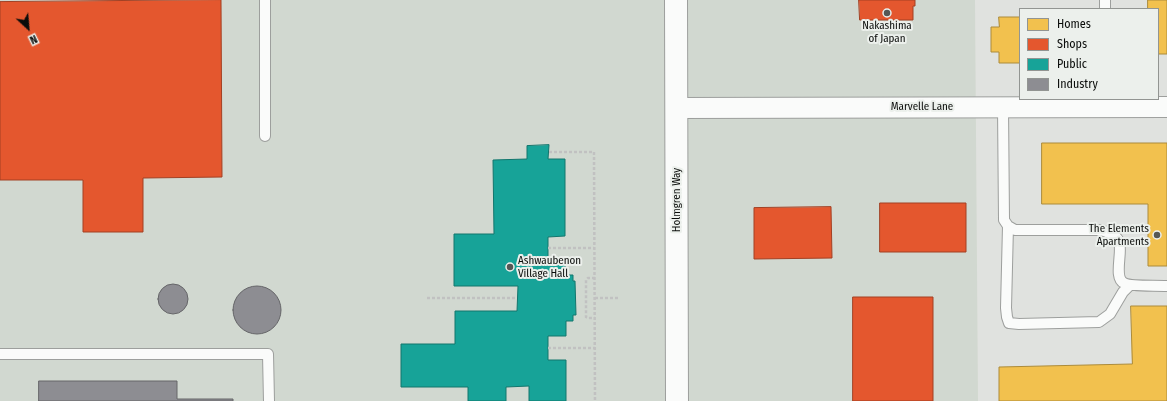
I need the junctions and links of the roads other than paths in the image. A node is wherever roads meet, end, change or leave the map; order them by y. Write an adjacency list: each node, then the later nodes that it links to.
1 (265, 0): 7 (lane)
2 (676, 0): 6 (street, Holmgren Way)
3 (1103, 103): 4 (street, Marvelle Lane); 5 (street, Marvelle Lane)
4 (1167, 106)
5 (1003, 107): 6 (street, Marvelle Lane); 8 (lane)
6 (677, 108): 13 (street, Holmgren Way)
7 (265, 136)
8 (1008, 226): 9 (lane); 9 (lane)
9 (1130, 285): 10 (lane)
10 (1167, 286)
11 (0, 354): 12 (lane)
12 (269, 401)
13 (677, 401)

